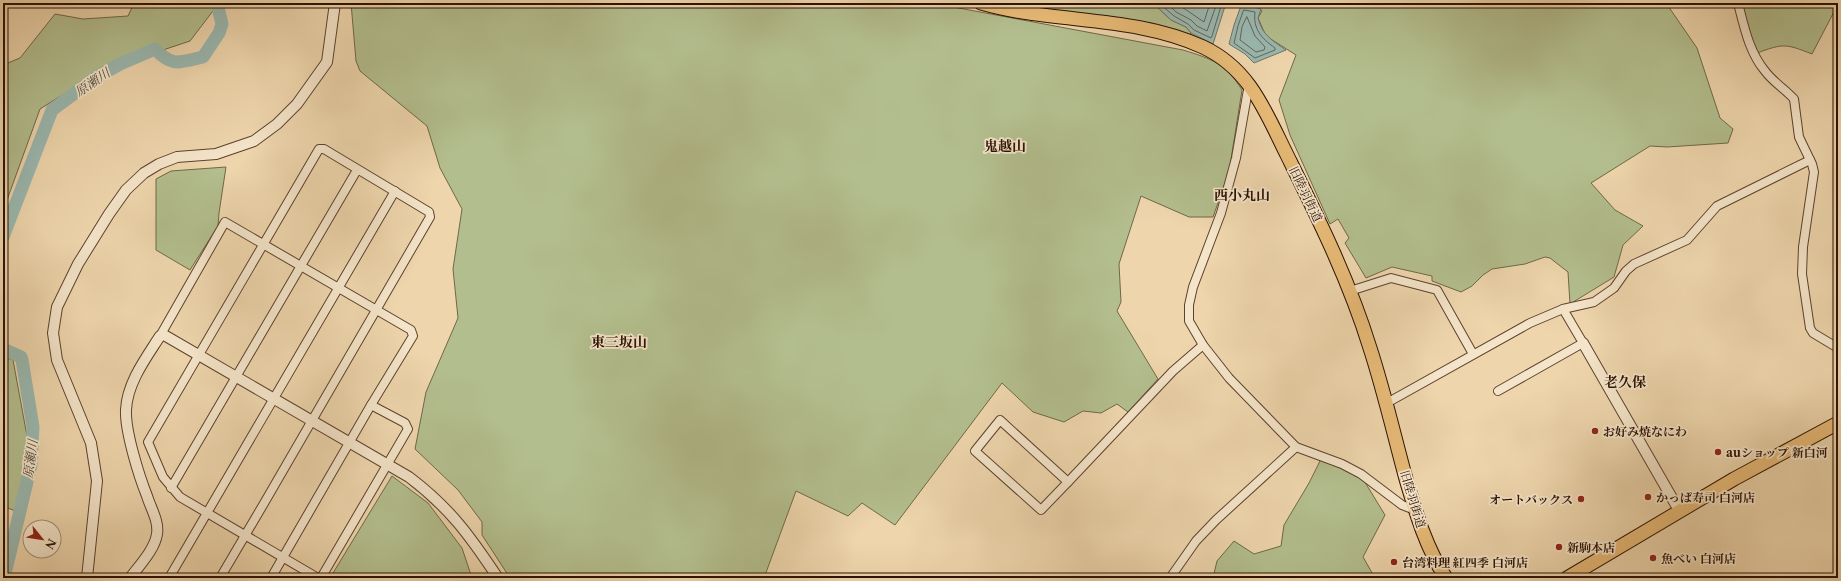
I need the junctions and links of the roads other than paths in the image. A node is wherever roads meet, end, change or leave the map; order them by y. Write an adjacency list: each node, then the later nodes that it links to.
1 (335, 3): 37 (street)
2 (981, 3): 4 (highway, 旧陸羽街道)
3 (1738, 3): 5 (street)
4 (1249, 83): 11 (highway, 旧陸羽街道); 16 (street)
5 (1810, 160): 12 (street); 17 (street)
6 (357, 170): 7 (street); 8 (street); 9 (street)
7 (395, 191): 10 (street); 13 (street)
8 (263, 244): 9 (street); 14 (street); 18 (street)
9 (302, 266): 10 (street); 20 (street)
10 (340, 287): 13 (street); 22 (street)
11 (1350, 291): 19 (street); 23 (highway, 旧陸羽街道)
12 (1563, 309): 15 (street); 19 (street)
13 (377, 310): 24 (street); 25 (street)
14 (160, 336): 18 (street); 38 (street)
15 (1583, 343): 21 (street); 33 (street)
16 (1203, 345): 28 (street); 30 (street)
17 (1838, 348)
18 (199, 354): 20 (street); 31 (street)
19 (1473, 354): 23 (street)
20 (237, 376): 22 (street); 31 (street)
21 (1498, 391)
22 (275, 398): 25 (street); 34 (street)
23 (1385, 404): 32 (highway, 旧陸羽街道)
24 (372, 405): 27 (street); 29 (street)
25 (312, 420): 27 (street); 35 (street)
26 (1838, 423): 33 (highway)
27 (349, 442): 29 (street); 36 (street)
28 (1296, 447): 32 (street); 45 (street)
29 (388, 464): 43 (street); 44 (street)
30 (1068, 482): 30 (street)
31 (172, 488): 34 (street)
32 (1415, 510): 46 (highway, 旧陸羽街道)
33 (1680, 512): 47 (highway)
34 (208, 513): 35 (street); 39 (street)
35 (246, 536): 36 (street); 40 (street)
36 (283, 558): 41 (street); 42 (street)
37 (87, 578)
38 (130, 578)
39 (169, 578)
40 (220, 578)
41 (271, 578)
42 (318, 578)
43 (321, 578)
44 (498, 578)
45 (1170, 578)
46 (1446, 578)
47 (1567, 578)

